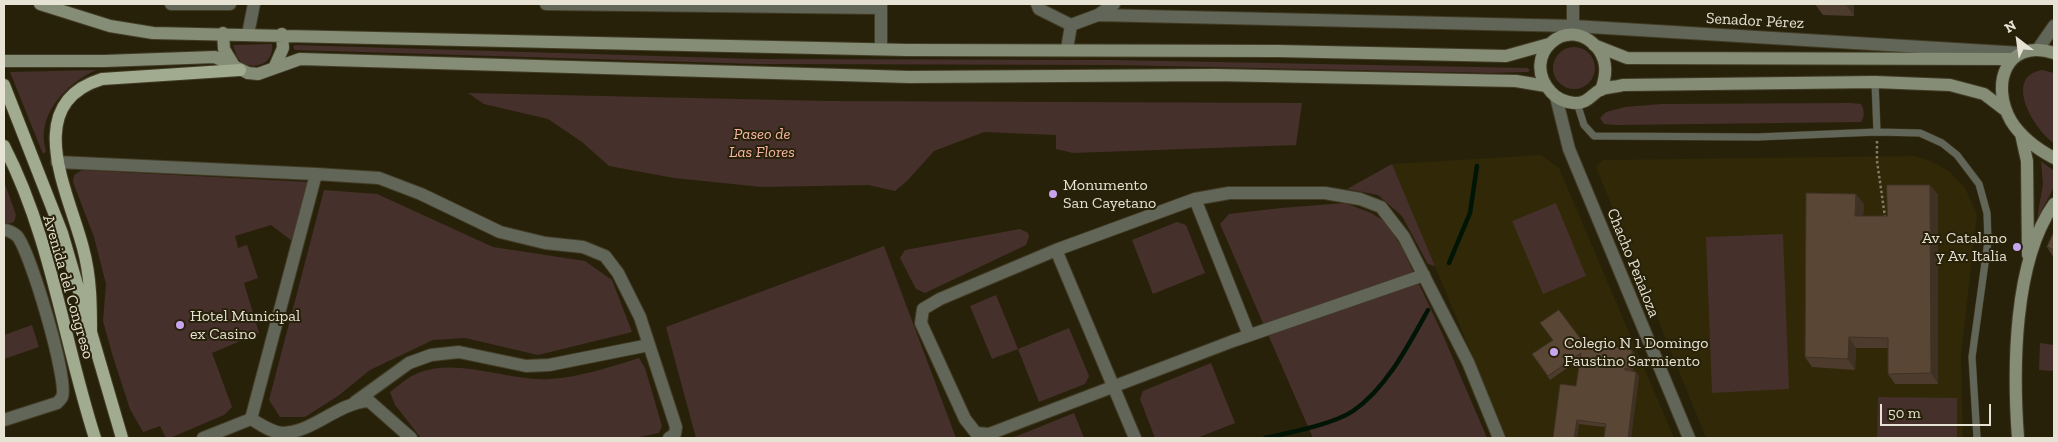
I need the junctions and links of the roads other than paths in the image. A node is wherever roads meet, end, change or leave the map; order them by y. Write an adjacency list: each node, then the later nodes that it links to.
1 (40, 4): 14 (main road)
2 (171, 4): 3 (street)
3 (230, 4)
4 (254, 4): 15 (street)
5 (546, 4): 9 (street)
6 (1037, 4): 11 (street)
7 (1114, 4): 10 (street)
8 (1573, 4): 13 (street)
9 (881, 6): 19 (street)
10 (1098, 15): 11 (street); 13 (street, Senador Pérez)
11 (1071, 25): 20 (street)
12 (2054, 26): 21 (street)
13 (1573, 31): 17 (main road); 18 (main road); 23 (street, Senador Pérez)
14 (224, 33): 15 (main road); 26 (main road)
15 (248, 34): 16 (main road)
16 (282, 34): 19 (main road); 25 (main road)
17 (1549, 44): 20 (main road); 29 (main road)
18 (1594, 45): 23 (main road); 30 (main road)
19 (881, 49): 20 (main road)
20 (1067, 49)
21 (2038, 50): 22 (main road); 23 (main road)
22 (2054, 53)
23 (2016, 56): 33 (main road)
24 (4, 61): 26 (main road)
25 (275, 66): 26 (main road); 29 (main road)
26 (236, 67): 38 (main road)
27 (1876, 82): 30 (main road); 33 (main road); 34 (lane)
28 (4, 85): 46 (main road, Avenida del Congreso)
29 (1546, 86): 31 (main road)
30 (1601, 90): 32 (main road)
31 (1556, 97): 32 (main road); 60 (street, Chacho Peñaloza)
32 (1577, 103): 34 (lane)
33 (2006, 110): 35 (main road)
34 (1877, 132): 61 (lane)
35 (2021, 134): 37 (main road); 44 (main road)
36 (4, 146): 53 (main road, Avenida del Congreso)
37 (2054, 158)
38 (57, 162): 39 (street); 46 (main road)
39 (316, 174): 48 (street); 51 (street)
40 (1195, 199): 43 (street); 45 (street); 47 (street)
41 (2054, 204): 44 (main road)
42 (4, 230): 52 (street)
43 (1056, 250): 49 (street); 49 (street)
44 (2028, 260): 62 (main road)
45 (1424, 275): 47 (street); 59 (street)
46 (91, 335): 54 (main road, Avenida del Congreso)
47 (1249, 335): 49 (street)
48 (649, 345): 50 (street); 57 (street)
49 (1114, 385): 58 (street)
50 (355, 402): 51 (street); 56 (street)
51 (251, 419): 55 (street)
52 (4, 420)
53 (95, 438)
54 (122, 438)
55 (203, 438)
56 (411, 438)
57 (669, 438)
58 (1135, 438)
59 (1499, 438)
60 (1689, 438)
61 (1977, 438)
62 (2018, 438)

